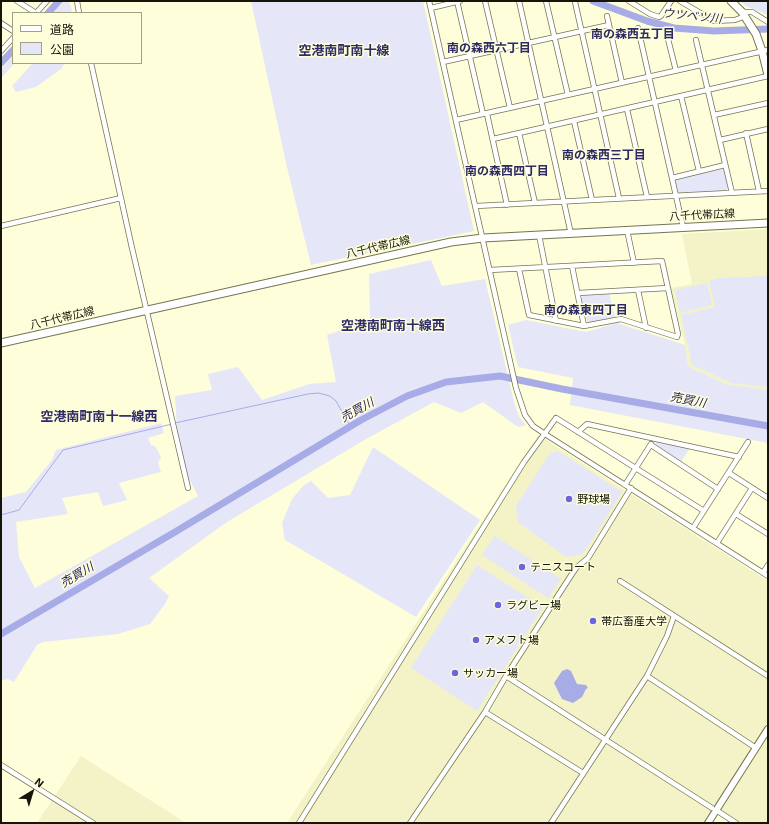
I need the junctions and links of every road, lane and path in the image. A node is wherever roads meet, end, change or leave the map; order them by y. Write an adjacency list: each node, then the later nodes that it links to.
1 (17, 1): 15 (street)
2 (47, 1): 16 (street)
3 (76, 1): 17 (street)
4 (429, 1): 14 (street)
5 (458, 1): 14 (street); 34 (street)
6 (486, 1): 31 (street)
7 (519, 1): 30 (street)
8 (546, 1): 27 (street)
9 (629, 1): 10 (street)
10 (671, 1)
11 (680, 1): 18 (street)
12 (731, 1): 18 (main road)
13 (575, 2): 25 (street)
14 (431, 8): 35 (street)
15 (34, 12)
16 (37, 12)
17 (79, 12)
18 (743, 14): 20 (street); 32 (main road)
19 (607, 16): 22 (street)
20 (767, 21)
21 (1, 23): 24 (street)
22 (609, 25): 25 (street); 41 (street)
23 (638, 28): 40 (street)
24 (12, 30)
25 (582, 30): 27 (street); 42 (street)
26 (667, 35): 38 (street)
27 (555, 36): 30 (street); 44 (street)
28 (12, 39): 33 (street)
29 (696, 40): 37 (street)
30 (528, 43): 31 (street); 46 (street)
31 (497, 49): 34 (street); 49 (street)
32 (765, 50): 37 (street); 39 (main road)
33 (1, 51)
34 (469, 56): 35 (street); 51 (street)
35 (443, 62): 54 (street)
36 (91, 64): 70 (street)
37 (703, 65): 38 (street); 43 (street)
38 (676, 71): 40 (street)
39 (768, 76): 43 (street)
40 (649, 77): 41 (street); 47 (street)
41 (622, 83): 42 (street)
42 (595, 89): 44 (street); 52 (street)
43 (708, 90): 45 (street); 53 (street)
44 (568, 95): 46 (street)
45 (681, 96): 47 (street); 63 (street)
46 (541, 101): 49 (street); 56 (street)
47 (654, 102): 50 (street); 64 (street)
48 (768, 103): 53 (street)
49 (510, 108): 51 (street)
50 (627, 109): 52 (street); 69 (street)
51 (485, 114): 54 (street); 60 (street)
52 (601, 114): 55 (street); 71 (street)
53 (714, 115): 61 (street)
54 (456, 120): 76 (street)
55 (574, 121): 56 (street); 72 (street)
56 (547, 127): 58 (street); 73 (street)
57 (768, 129): 59 (street)
58 (519, 133): 60 (street); 74 (street)
59 (746, 134): 61 (street); 66 (street)
60 (493, 139): 75 (street)
61 (720, 140): 62 (street)
62 (725, 165): 63 (street); 67 (street)
63 (699, 171): 64 (street)
64 (672, 178): 68 (street)
65 (768, 191): 66 (street)
66 (759, 192): 67 (street)
67 (732, 193): 68 (street)
68 (676, 196): 69 (street); 79 (street)
69 (647, 197): 71 (street)
70 (121, 198): 78 (street); 92 (street)
71 (619, 198): 72 (street)
72 (592, 200): 73 (street)
73 (564, 202): 74 (street); 81 (street)
74 (535, 203): 75 (street)
75 (507, 205): 76 (street)
76 (476, 206): 83 (street)
77 (768, 223): 79 (main road, 八千代帯広線)
78 (1, 226)
79 (683, 227): 80 (main road, 八千代帯広線)
80 (627, 230): 81 (main road, 八千代帯広線); 84 (street)
81 (571, 234): 82 (main road, 八千代帯広線)
82 (539, 235): 83 (main road, 八千代帯広線); 86 (street)
83 (483, 238): 88 (street); 92 (main road, 八千代帯広線)
84 (634, 263): 85 (street); 89 (street)
85 (572, 266): 86 (street); 91 (street)
86 (545, 268): 87 (street); 93 (street)
87 (519, 269): 88 (street); 93 (street)
88 (490, 270): 98 (street)
89 (668, 288): 90 (street); 95 (street)
90 (638, 290): 91 (street); 95 (street)
91 (578, 293): 94 (street)
92 (146, 311): 96 (main road, 八千代帯広線); 106 (street)
93 (556, 321): 94 (street)
94 (584, 326): 95 (street)
95 (646, 328)
96 (1, 343)
97 (578, 432): 98 (street); 99 (street); 103 (street)
98 (545, 434): 105 (street); 131 (street)
99 (653, 438): 101 (street); 102 (street)
100 (748, 442): 102 (street)
101 (651, 445): 103 (street); 108 (street)
102 (739, 457): 104 (street)
103 (636, 469): 105 (street); 111 (street)
104 (729, 473): 108 (street); 109 (street)
105 (625, 485): 107 (street)
106 (188, 488)
107 (631, 488): 113 (street); 120 (street)
108 (718, 488): 111 (street)
109 (752, 488): 110 (street); 112 (street)
110 (768, 498)
111 (704, 511): 113 (street)
112 (736, 514): 114 (street); 115 (street)
113 (693, 528): 115 (street)
114 (768, 534)
115 (717, 543): 117 (street)
116 (768, 566): 117 (street)
117 (766, 574)
118 (620, 581): 119 (street)
119 (674, 616): 121 (street); 122 (street)
120 (506, 676): 123 (street); 125 (street)
121 (647, 676): 125 (street); 126 (street)
122 (768, 676)
123 (485, 712): 128 (street); 132 (street)
124 (768, 729): 126 (street)
125 (605, 739): 128 (street); 129 (street)
126 (756, 748): 129 (street)
127 (1, 765): 130 (street)
128 (584, 773): 133 (street)
129 (714, 809): 134 (street); 135 (street)
130 (93, 823)
131 (299, 823)
132 (410, 823)
133 (551, 823)
134 (708, 823)
135 (736, 823)

